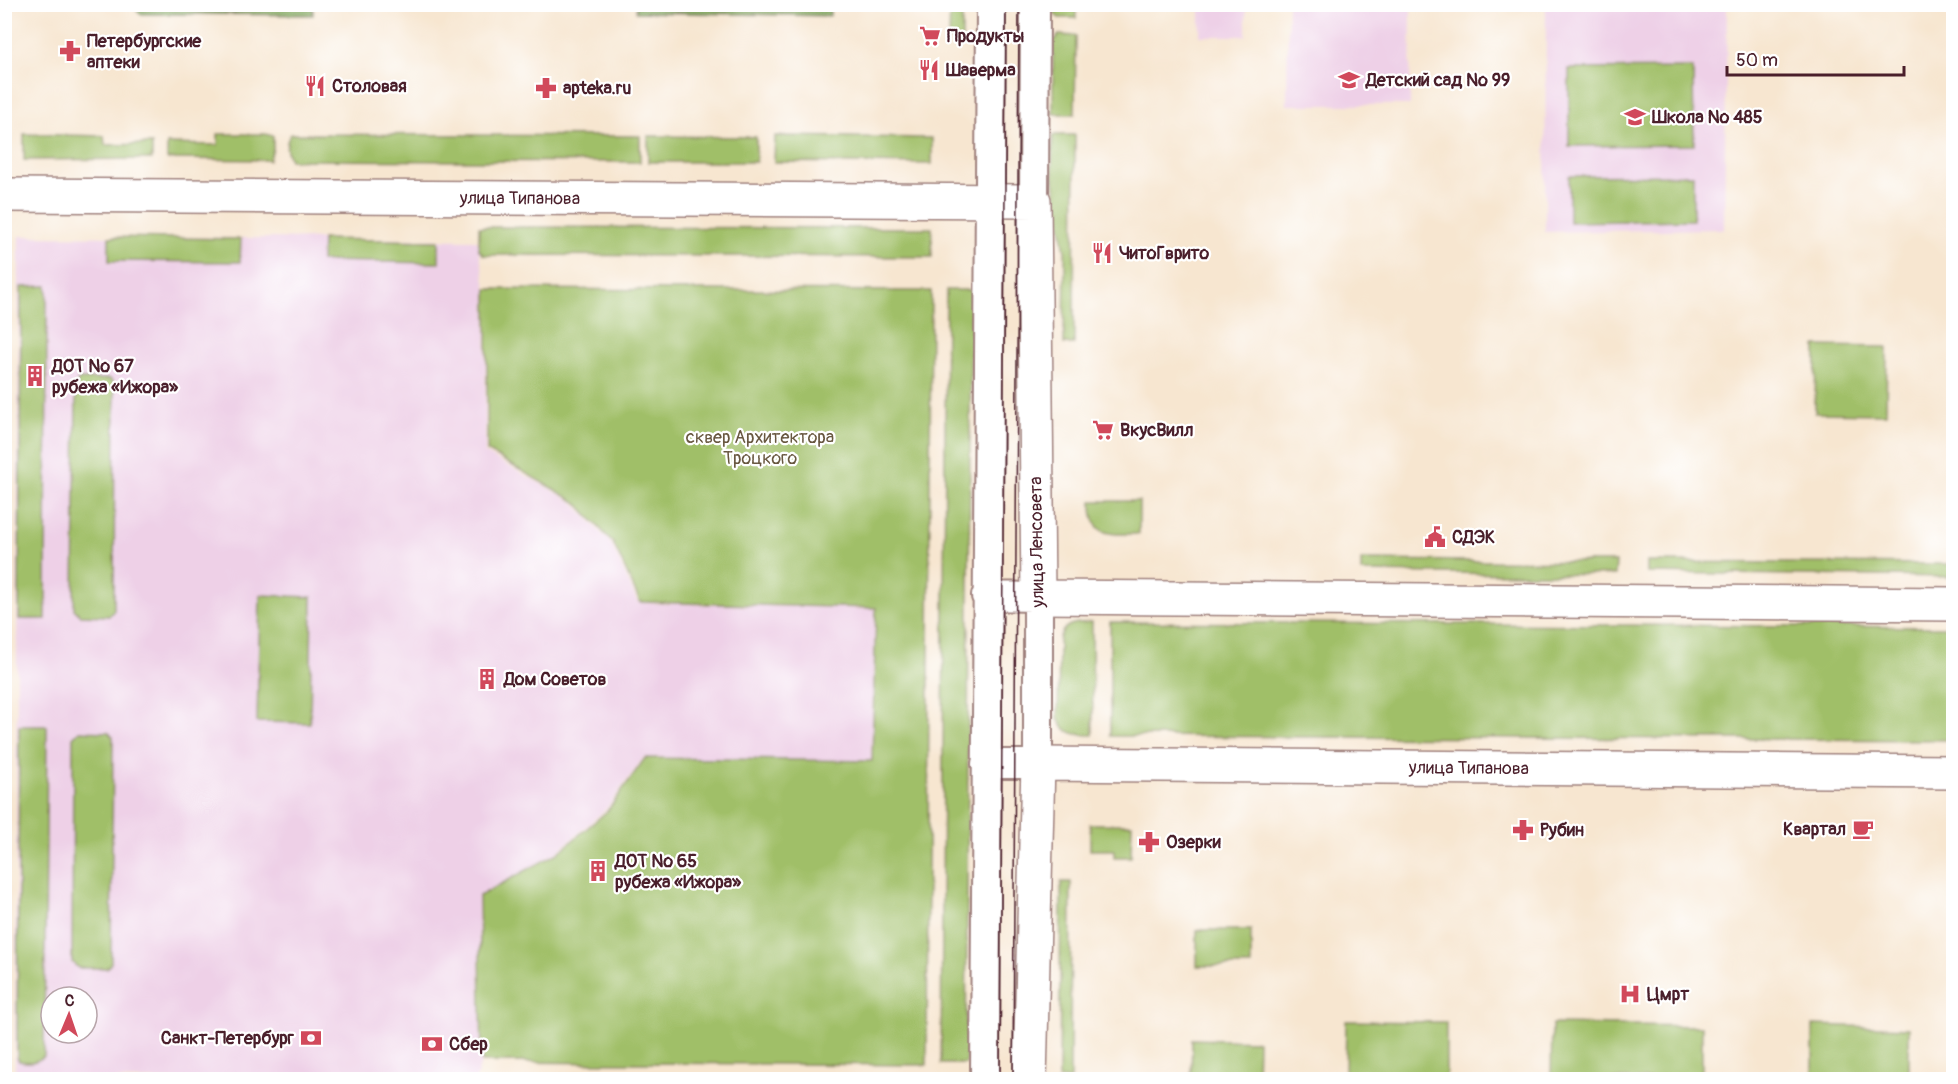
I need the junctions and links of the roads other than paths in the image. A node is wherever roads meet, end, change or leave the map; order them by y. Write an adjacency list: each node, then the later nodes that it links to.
1 (991, 4): 4 (street)
2 (1035, 4): 5 (street, улица Ленсовета)
3 (4, 195): 4 (main road, улица Типанова)
4 (989, 201): 5 (main road, улица Типанова); 6 (street)
5 (1034, 201): 7 (main road, улица Ленсовета)
6 (986, 596): 7 (street); 9 (street)
7 (1038, 597): 8 (main road); 10 (street, улица Ленсовета)
8 (1953, 604)
9 (986, 764): 10 (street, улица Типанова); 12 (street)
10 (1038, 764): 11 (main road, улица Типанова); 13 (main road, улица Ленсовета)
11 (1953, 772)
12 (985, 1080)
13 (1030, 1080)

